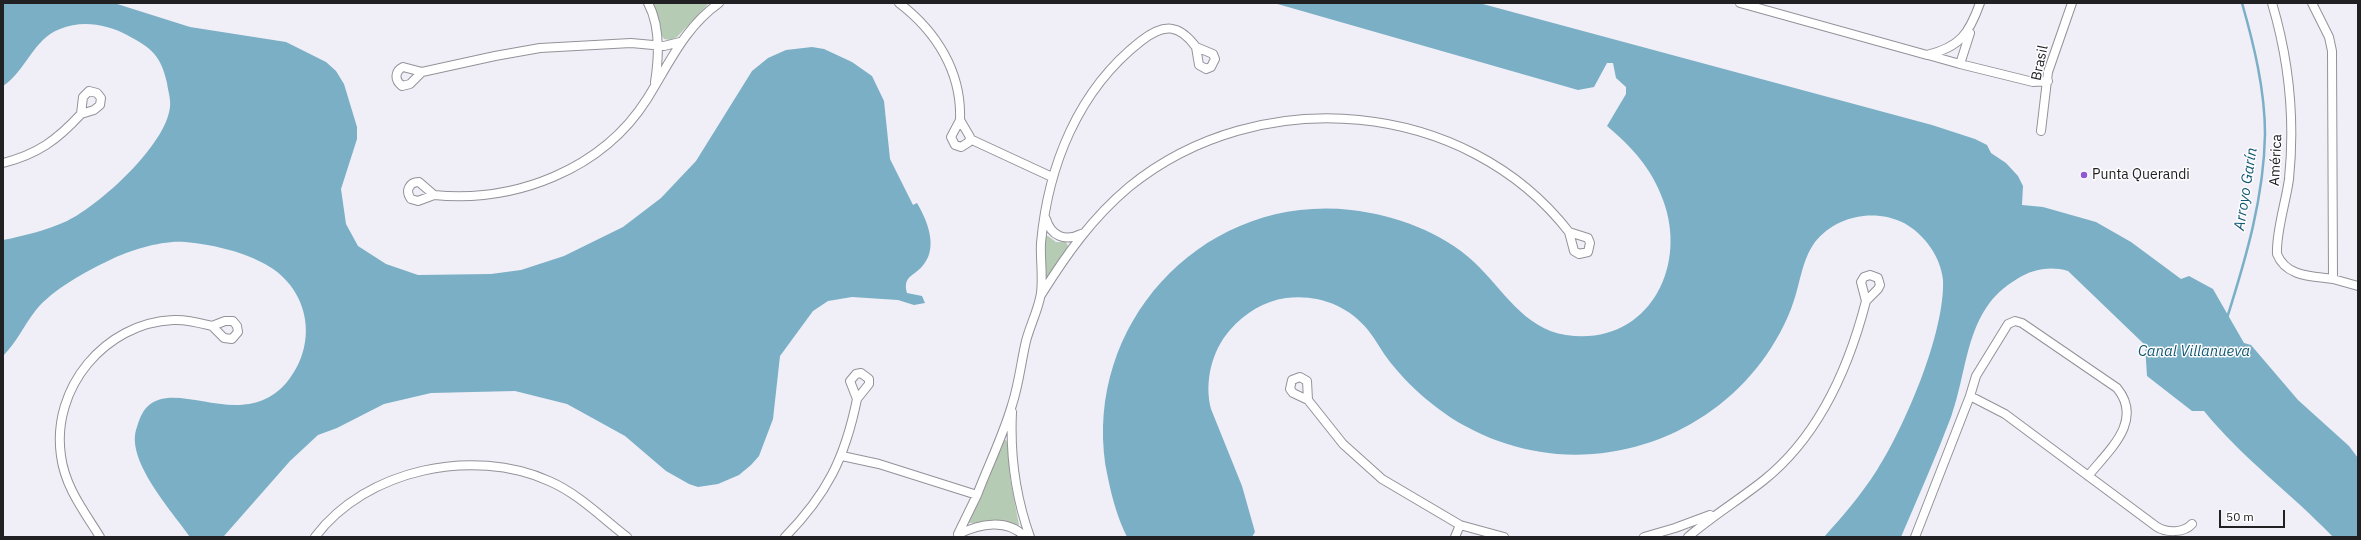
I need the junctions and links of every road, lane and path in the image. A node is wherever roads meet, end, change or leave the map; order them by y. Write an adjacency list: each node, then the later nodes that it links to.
1 (648, 3): 11 (street)
2 (719, 3): 10 (street)
3 (899, 3): 19 (street)
4 (1740, 3): 13 (street)
5 (1980, 3): 9 (street)
6 (2072, 3): 16 (street, Brasil)
7 (2272, 3): 28 (street, América)
8 (2312, 3): 28 (street)
9 (1973, 24): 13 (street); 14 (street)
10 (680, 42): 11 (street); 17 (street)
11 (658, 45): 15 (street); 17 (street)
12 (1196, 47): 23 (street)
13 (1927, 55): 14 (street)
14 (1960, 64): 16 (street)
15 (422, 72)
16 (2048, 81): 20 (street, Brasil)
17 (653, 89): 24 (street)
18 (81, 114): 22 (street)
19 (960, 120): 21 (street); 21 (street)
20 (2041, 131)
21 (970, 139): 23 (street)
22 (3, 163)
23 (1052, 177): 25 (street)
24 (434, 195)
25 (1045, 216): 27 (street); 30 (street)
26 (1570, 232): 27 (street)
27 (1082, 234): 30 (street)
28 (2333, 279): 29 (street, América)
29 (2358, 286)
30 (1041, 296): 36 (street)
31 (1866, 301): 40 (street)
32 (212, 326): 44 (street)
33 (1970, 396): 38 (street); 38 (street); 54 (street)
34 (857, 399): 37 (street)
35 (1308, 400): 42 (street)
36 (1012, 405): 39 (street); 49 (street)
37 (842, 456): 39 (street); 47 (street)
38 (2088, 476): 41 (street)
39 (977, 495): 43 (street)
40 (1720, 510): 52 (street); 53 (street)
41 (2192, 524)
42 (1460, 525): 50 (street); 51 (street)
43 (958, 536): 48 (street)
44 (100, 537)
45 (315, 537): 46 (street)
46 (627, 537)
47 (785, 537)
48 (1025, 537)
49 (1030, 537)
50 (1455, 537)
51 (1504, 537)
52 (1644, 537)
53 (1688, 537)
54 (1915, 537)

